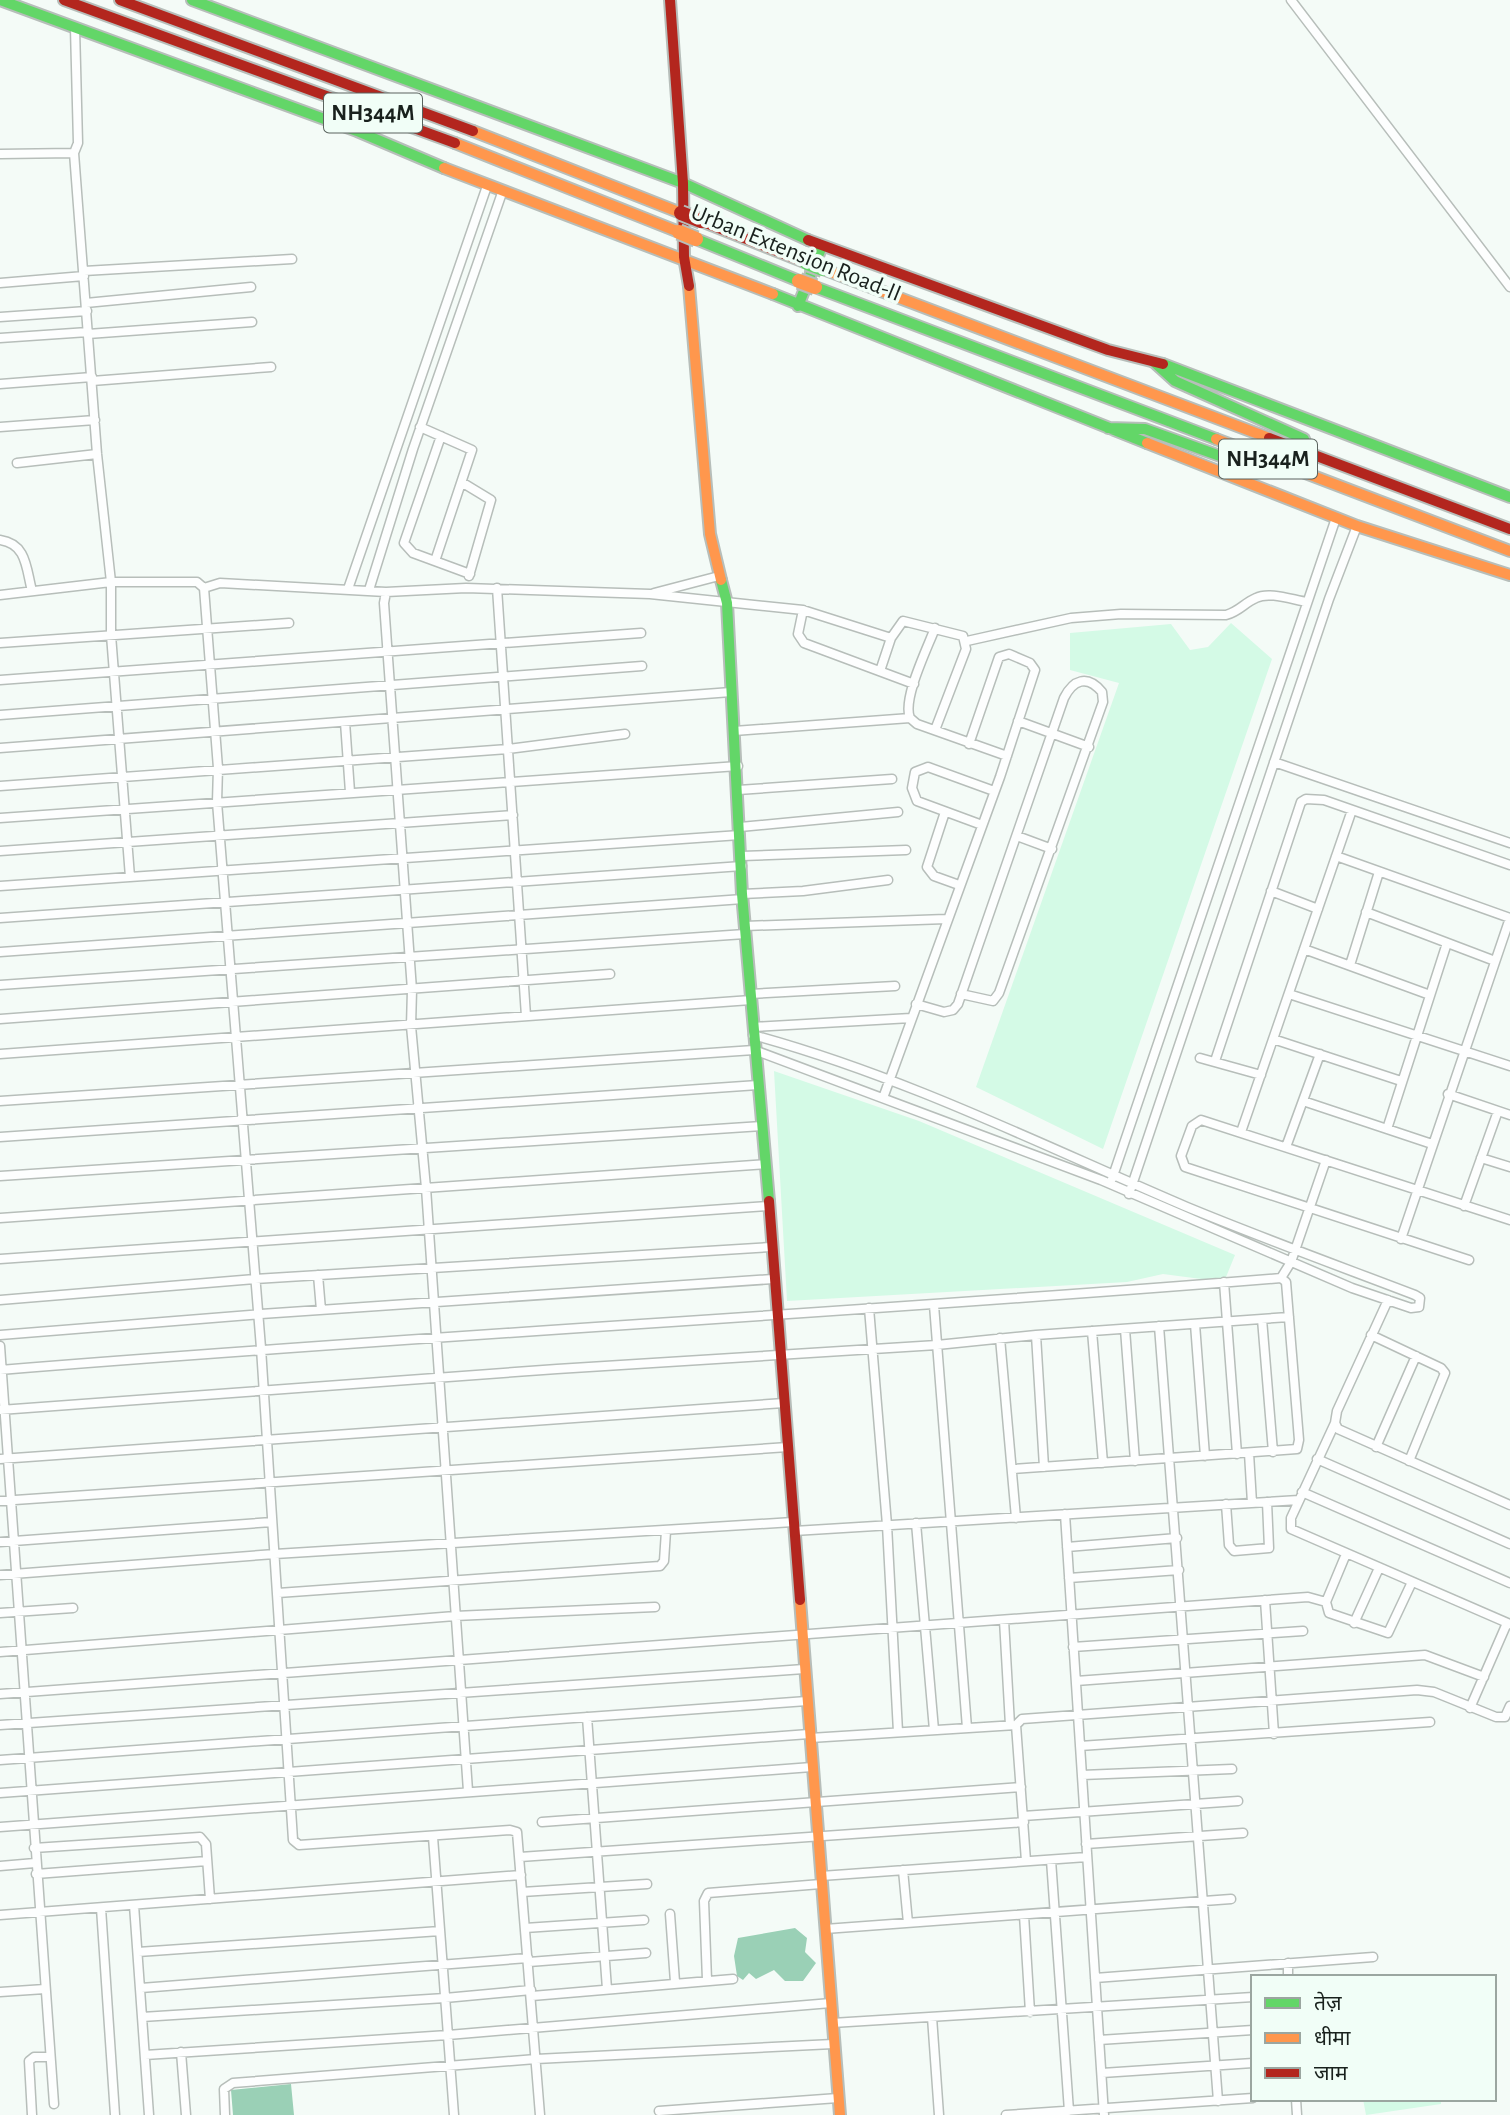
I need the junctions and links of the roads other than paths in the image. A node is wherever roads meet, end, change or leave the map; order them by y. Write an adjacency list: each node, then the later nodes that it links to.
1 (0, 0): 7 (main road)
2 (64, 0): 38 (main road, Urban Extension Road-II / NH344M, bridge)
3 (120, 0): 35 (main road, Urban Extension Road-II / NH344M, bridge)
4 (192, 0): 10 (main road)
5 (670, 0): 10 (main road)
6 (1291, 0): 19 (street)
7 (75, 28): 8 (street); 11 (main road)
8 (75, 153): 9 (street); 16 (street)
9 (0, 154)
10 (683, 183): 13 (main road); 14 (main road)
11 (487, 186): 12 (main road); 54 (street)
12 (503, 190): 14 (main road); 32 (street)
13 (822, 246): 20 (main road); 26 (main road)
14 (684, 257): 20 (main road); 49 (main road)
15 (292, 259): 16 (street)
16 (84, 274): 17 (street); 21 (street)
17 (0, 283)
18 (251, 287): 21 (street)
19 (1510, 287)
20 (798, 306): 33 (main road)
21 (86, 307): 22 (street); 24 (street)
22 (0, 317)
23 (252, 322): 24 (street)
24 (88, 333): 25 (street); 28 (street)
25 (0, 338)
26 (1154, 362): 35 (main road); 40 (main road)
27 (271, 367): 28 (street)
28 (92, 379): 29 (street); 30 (street)
29 (0, 384)
30 (95, 421): 31 (street); 36 (street)
31 (0, 427)
32 (420, 427): 34 (street); 55 (street)
33 (1108, 428): 38 (main road); 41 (main road)
34 (441, 436): 39 (street); 46 (street)
35 (1308, 453): 43 (main road, Urban Extension Road-II / NH344M)
36 (97, 454): 37 (street); 50 (street)
37 (17, 463)
38 (1304, 473): 45 (main road, Urban Extension Road-II / NH344M)
39 (463, 483): 46 (street); 47 (street)
40 (1510, 497)
41 (1336, 517): 42 (main road); 60 (street)
42 (1357, 526): 48 (main road); 103 (street)
43 (1510, 529)
44 (0, 540): 56 (street)
45 (1510, 551)
46 (435, 561): 47 (street)
47 (470, 575): 51 (street)
48 (1510, 575)
49 (719, 576): 58 (street); 61 (main road)
50 (111, 582): 52 (street); 56 (street); 67 (street)
51 (466, 587): 53 (street); 57 (street)
52 (204, 588): 54 (street); 64 (street)
53 (497, 588): 58 (street); 71 (street)
54 (348, 589): 55 (street)
55 (369, 590): 57 (street)
56 (32, 591): 59 (street)
57 (386, 592): 72 (street)
58 (650, 594): 61 (street)
59 (0, 595)
60 (1307, 602): 69 (street); 215 (street)
61 (726, 603): 62 (street); 81 (main road)
62 (803, 610): 68 (street); 75 (street)
63 (289, 622): 64 (street)
64 (207, 628): 67 (street); 73 (street)
65 (935, 628): 68 (street); 69 (street); 79 (street)
66 (641, 633): 71 (street)
67 (111, 635): 70 (street); 76 (street)
68 (891, 638): 75 (street)
69 (967, 641): 90 (street)
70 (0, 643)
71 (501, 643): 72 (street); 77 (street)
72 (388, 652): 73 (street); 80 (street)
73 (210, 665): 76 (street); 82 (street)
74 (642, 666): 77 (street)
75 (880, 671): 79 (street)
76 (114, 672): 78 (street); 83 (street)
77 (503, 676): 80 (street); 84 (street)
78 (0, 680)
79 (914, 684): 86 (street)
80 (390, 685): 82 (street); 87 (street)
81 (731, 692): 84 (street); 91 (main road)
82 (213, 698): 83 (street); 92 (street)
83 (117, 706): 85 (street); 95 (street)
84 (506, 710): 87 (street); 99 (street)
85 (0, 715)
86 (910, 718): 90 (street); 91 (street)
87 (393, 719): 89 (street); 101 (street)
88 (1018, 721): 93 (street); 96 (street); 100 (street)
89 (345, 722): 92 (street); 102 (street)
90 (935, 730): 96 (street)
91 (734, 731): 104 (main road)
92 (216, 732): 95 (street); 105 (street)
93 (1053, 733): 97 (street); 97 (street); 125 (street)
94 (625, 734): 99 (street)
95 (119, 739): 98 (street); 106 (street)
96 (970, 744): 100 (street)
97 (1089, 747): 129 (street)
98 (0, 748)
99 (508, 749): 101 (street); 108 (street)
100 (1006, 756): 112 (street)
101 (395, 757): 102 (street); 110 (street)
102 (348, 760): 105 (street); 113 (street)
103 (1274, 762): 127 (street); 217 (street)
104 (738, 766): 108 (street); 111 (main road)
105 (218, 768): 106 (street); 114 (street)
106 (122, 776): 109 (street); 115 (street)
107 (892, 779): 111 (street)
108 (508, 782): 110 (street); 119 (street)
109 (0, 786)
110 (399, 789): 113 (street); 121 (street)
111 (738, 790): 123 (main road)
112 (994, 791): 118 (street); 122 (street)
113 (351, 792): 114 (street)
114 (217, 802): 115 (street); 124 (street)
115 (124, 808): 120 (street); 126 (street)
116 (1352, 810): 132 (street); 135 (street); 144 (street)
117 (898, 812): 123 (street)
118 (945, 812): 122 (street); 141 (street)
119 (513, 815): 121 (street); 128 (street)
120 (0, 818)
121 (400, 824): 124 (street); 133 (street)
122 (982, 825): 141 (street)
123 (740, 831): 128 (street); 134 (main road)
124 (222, 835): 126 (street); 136 (street)
125 (1017, 836): 129 (street); 169 (street)
126 (127, 842): 131 (street); 138 (street)
127 (1510, 843)
128 (515, 849): 133 (street); 140 (street)
129 (1052, 849): 169 (street)
130 (906, 850): 134 (street)
131 (0, 852)
132 (1336, 856): 137 (street); 147 (street)
133 (402, 857): 136 (street); 143 (street)
134 (742, 861): 140 (street); 145 (main road)
135 (1510, 865)
136 (224, 870): 138 (street); 146 (street)
137 (1379, 872): 148 (street); 151 (street)
138 (130, 877): 142 (street)
139 (888, 880): 145 (street)
140 (517, 881): 143 (street); 149 (street)
141 (959, 885): 152 (street)
142 (0, 886)
143 (405, 889): 146 (street); 153 (street)
144 (1271, 891): 147 (street); 187 (street)
145 (743, 897): 149 (street); 154 (main road)
146 (226, 902): 150 (street); 155 (street)
147 (1318, 909): 158 (street)
148 (1366, 912): 156 (street); 162 (street)
149 (519, 914): 153 (street); 157 (street)
150 (0, 918)
151 (1510, 918): 161 (street)
152 (946, 919): 154 (street); 174 (street)
153 (407, 922): 155 (street); 160 (street)
154 (745, 930): 157 (street); 172 (main road)
155 (229, 934): 159 (street); 163 (street)
156 (1447, 943): 161 (street); 171 (street)
157 (522, 947): 160 (street); 165 (street)
158 (1304, 949): 162 (street); 170 (street)
159 (0, 952)
160 (409, 957): 163 (street); 168 (street)
161 (1495, 961): 183 (street)
162 (1350, 965): 171 (street)
163 (231, 968): 166 (street); 173 (street)
164 (610, 974): 165 (street)
165 (524, 981): 168 (street); 175 (street)
166 (0, 985)
167 (895, 986): 172 (street)
168 (412, 989): 173 (street); 178 (street)
169 (961, 994): 174 (street)
170 (1289, 994): 179 (street); 182 (street)
171 (1430, 995): 179 (street)
172 (751, 997): 175 (street); 180 (main road)
173 (233, 1003): 177 (street); 181 (street)
174 (916, 1004): 176 (street)
175 (526, 1016): 178 (street)
176 (911, 1018): 180 (street); 191 (street)
177 (0, 1019)
178 (411, 1026): 181 (street); 189 (street)
179 (1416, 1035): 183 (street); 192 (street)
180 (753, 1037): 189 (street); 191 (street); 194 (main road); 196 (street)
181 (237, 1038): 184 (street); 193 (street)
182 (1273, 1039): 185 (street); 190 (street)
183 (1464, 1051): 188 (street); 195 (street)
184 (0, 1054)
185 (1320, 1054): 192 (street); 198 (street)
186 (1200, 1058): 187 (street)
187 (1215, 1061): 190 (street)
188 (1510, 1066)
189 (415, 1073): 193 (street); 199 (street)
190 (1261, 1075): 205 (street)
191 (889, 1079): 196 (street); 215 (street)
192 (1401, 1081): 204 (street)
193 (241, 1085): 197 (street); 202 (street)
194 (758, 1085): 199 (street); 203 (main road)
195 (1448, 1094): 200 (street); 207 (street)
196 (883, 1098): 218 (street)
197 (0, 1101)
198 (1303, 1101): 204 (street); 208 (street)
199 (417, 1106): 202 (street); 209 (street)
200 (1498, 1111): 201 (street); 211 (street)
201 (1510, 1115)
202 (243, 1118): 206 (street); 210 (street)
203 (762, 1126): 209 (street); 213 (main road)
204 (1387, 1129): 207 (street)
205 (1241, 1132): 208 (street); 225 (street)
206 (0, 1137)
207 (1432, 1144): 220 (street)
208 (1286, 1147): 212 (street)
209 (422, 1148): 210 (street); 219 (street)
210 (244, 1158): 216 (street); 222 (street)
211 (1481, 1158): 214 (street); 224 (street)
212 (1326, 1160): 220 (street); 225 (street)
213 (766, 1164): 219 (street); 223 (main road)
214 (1510, 1167)
215 (1114, 1175): 217 (street); 218 (street)
216 (0, 1176)
217 (1132, 1183): 221 (street); 232 (street)
218 (1109, 1184): 221 (street)
219 (426, 1188): 222 (street); 228 (street)
220 (1417, 1190): 224 (street); 229 (street)
221 (1129, 1194): 235 (street)
222 (248, 1199): 226 (street); 230 (street)
223 (768, 1206): 228 (street); 231 (main road)
224 (1464, 1206): 227 (street)
225 (1310, 1208): 229 (street); 232 (street)
226 (0, 1218)
227 (1510, 1220)
228 (428, 1228): 230 (street); 236 (street)
229 (1401, 1239): 234 (street)
230 (252, 1241): 233 (street); 239 (street)
231 (771, 1247): 236 (street); 240 (main road)
232 (1296, 1249): 235 (street); 243 (street)
233 (0, 1259)
234 (1469, 1260)
235 (1291, 1262): 238 (street); 243 (street)
236 (431, 1268): 237 (street); 244 (street)
237 (318, 1275): 239 (street); 247 (street)
238 (1281, 1278): 241 (street); 250 (street)
239 (255, 1279): 242 (street); 248 (street)
240 (773, 1279): 244 (street); 249 (main road)
241 (1224, 1282): 245 (street); 252 (street)
242 (0, 1300)
243 (1388, 1300): 259 (street)
244 (433, 1302): 247 (street); 260 (street)
245 (934, 1305): 246 (street); 262 (street)
246 (869, 1308): 249 (street); 265 (street)
247 (321, 1310): 248 (street)
248 (258, 1314): 257 (street); 264 (street)
249 (777, 1314): 260 (street); 266 (main road)
250 (1289, 1317): 251 (street); 278 (street)
251 (1262, 1319): 252 (street); 278 (street)
252 (1227, 1321): 253 (street); 280 (street)
253 (1195, 1324): 254 (street); 281 (street)
254 (1158, 1326): 255 (street); 283 (street)
255 (1125, 1329): 256 (street); 285 (street)
256 (1092, 1331): 258 (street); 287 (street)
257 (0, 1335)
258 (1036, 1335): 261 (street); 288 (street)
259 (1371, 1335): 267 (street); 273 (street)
260 (436, 1338): 264 (street); 269 (street)
261 (1000, 1338): 262 (street); 289 (street)
262 (937, 1345): 265 (street); 302 (street)
263 (0, 1346): 268 (street)
264 (261, 1348): 268 (street); 270 (street)
265 (872, 1349): 266 (street); 305 (street)
266 (781, 1354): 269 (street); 271 (main road)
267 (1416, 1356): 277 (street); 286 (street)
268 (1, 1370): 272 (street)
269 (439, 1378): 270 (street); 274 (street)
270 (264, 1391): 272 (street); 275 (street)
271 (784, 1403): 274 (street); 276 (main road)
272 (3, 1410): 282 (street)
273 (1335, 1423): 277 (street); 284 (street)
274 (442, 1426): 275 (street); 290 (street)
275 (265, 1439): 282 (street); 291 (street)
276 (788, 1447): 290 (street); 306 (main road)
277 (1376, 1447): 286 (street)
278 (1273, 1452): 279 (street)
279 (1249, 1453): 280 (street); 296 (street)
280 (1237, 1454): 281 (street)
281 (1205, 1457): 283 (street)
282 (5, 1459): 293 (street)
283 (1170, 1459): 285 (street); 299 (street)
284 (1317, 1459): 292 (street); 312 (street)
285 (1135, 1461): 287 (street)
286 (1409, 1461): 298 (street)
287 (1103, 1463): 288 (street)
288 (1044, 1467): 289 (street)
289 (1013, 1469): 301 (street)
290 (445, 1471): 291 (street); 311 (street)
291 (269, 1482): 293 (street); 303 (street)
292 (1301, 1496): 295 (street); 315 (street); 323 (street)
293 (13, 1500): 294 (street); 309 (street)
294 (0, 1501)
295 (1267, 1502): 296 (street); 297 (street)
296 (1252, 1503): 297 (street)
297 (1226, 1504): 299 (street)
298 (1510, 1505)
299 (1174, 1507): 300 (street); 308 (street)
300 (1065, 1514): 301 (street); 313 (street)
301 (1016, 1518): 302 (street)
302 (950, 1521): 304 (street); 336 (street)
303 (272, 1522): 309 (street); 314 (street)
304 (916, 1523): 305 (street); 338 (street)
305 (887, 1525): 306 (street); 339 (street)
306 (793, 1526): 307 (street); 342 (main road)
307 (666, 1531): 311 (street); 321 (street)
308 (1177, 1538): 313 (street); 317 (street)
309 (16, 1541): 310 (street); 318 (street)
310 (0, 1542)
311 (450, 1544): 314 (street); 321 (street)
312 (1510, 1544)
313 (1067, 1547): 320 (street)
314 (275, 1554): 318 (street); 324 (street)
315 (1346, 1554): 316 (street); 326 (street)
316 (1378, 1568): 322 (street); 335 (street)
317 (1179, 1570): 320 (street); 328 (street)
318 (18, 1574): 319 (street); 330 (street)
319 (0, 1575)
320 (1069, 1577): 332 (street)
321 (452, 1579): 324 (street); 333 (street)
322 (1412, 1582): 335 (street); 337 (street)
323 (1510, 1583)
324 (278, 1593): 340 (street)
325 (1265, 1600): 326 (street); 328 (street); 343 (street)
326 (1326, 1602): 335 (street)
327 (655, 1607): 333 (street)
328 (1182, 1607): 332 (street); 344 (street)
329 (74, 1608): 330 (street)
330 (21, 1611): 331 (street); 346 (street)
331 (0, 1613)
332 (1071, 1615): 334 (street); 345 (street)
333 (455, 1616): 340 (street); 348 (street)
334 (1004, 1620): 336 (street); 369 (street)
335 (1354, 1622)
336 (957, 1623): 338 (street); 371 (street)
337 (1509, 1624): 353 (street)
338 (925, 1626): 339 (street); 372 (street)
339 (894, 1628): 342 (street); 373 (street)
340 (280, 1631): 346 (street); 351 (street)
341 (1303, 1631): 343 (street)
342 (801, 1635): 348 (street); 350 (main road)
343 (1267, 1635): 344 (street); 349 (street)
344 (1184, 1641): 345 (street); 352 (street)
345 (1073, 1647): 354 (street)
346 (22, 1651): 347 (street); 355 (street)
347 (0, 1652)
348 (458, 1660): 351 (street); 357 (street)
349 (1269, 1666): 352 (street); 353 (street); 358 (street)
350 (804, 1669): 357 (street); 359 (main road)
351 (282, 1673): 355 (street); 362 (street)
352 (1186, 1673): 354 (street); 360 (street)
353 (1484, 1677): 363 (street)
354 (1076, 1681): 364 (street)
355 (24, 1693): 356 (street); 367 (street)
356 (0, 1694)
357 (461, 1695): 362 (street); 370 (street)
358 (1272, 1700): 360 (street); 363 (street); 374 (street)
359 (807, 1701): 365 (street); 375 (main road)
360 (1189, 1706): 364 (street); 377 (street)
361 (1510, 1706): 363 (street)
362 (284, 1707): 367 (street); 376 (street)
363 (1471, 1708)
364 (1078, 1713): 369 (street); 378 (street)
365 (587, 1717): 370 (street); 379 (street)
366 (1430, 1722): 374 (street)
367 (27, 1724): 368 (street); 380 (street)
368 (0, 1725)
369 (1013, 1725): 371 (street); 389 (street)
370 (463, 1727): 376 (street); 381 (street)
371 (967, 1728): 372 (street)
372 (934, 1730): 373 (street)
373 (898, 1732): 375 (street)
374 (1274, 1734): 377 (street)
375 (809, 1736): 379 (street); 383 (main road)
376 (286, 1737): 380 (street); 386 (street)
377 (1191, 1739): 378 (street); 385 (street)
378 (1080, 1746): 387 (street)
379 (589, 1751): 381 (street); 388 (street)
380 (30, 1757): 382 (street); 390 (street)
381 (465, 1759): 386 (street); 391 (street)
382 (0, 1760)
383 (812, 1767): 388 (street); 394 (main road)
384 (1232, 1769): 385 (street)
385 (1194, 1771): 387 (street); 395 (street)
386 (288, 1773): 390 (street); 396 (street)
387 (1082, 1775): 397 (street)
388 (592, 1784): 391 (street); 398 (street)
389 (1021, 1787): 394 (street); 399 (street)
390 (31, 1790): 392 (street); 401 (street)
391 (468, 1791): 396 (street)
392 (0, 1793)
393 (1238, 1801): 395 (street)
394 (815, 1803): 398 (street); 404 (main road)
395 (1196, 1803): 397 (street); 405 (street)
396 (291, 1805): 401 (street); 406 (street)
397 (1084, 1811): 399 (street); 407 (street)
398 (594, 1819): 400 (street); 409 (street)
399 (1023, 1819): 404 (street); 414 (street)
400 (542, 1822)
401 (33, 1825): 402 (street); 408 (street)
402 (0, 1827)
403 (1242, 1833): 405 (street)
404 (817, 1836): 409 (street); 420 (main road)
405 (1198, 1836): 407 (street); 427 (street)
406 (433, 1837): 410 (street); 421 (street)
407 (1086, 1843): 411 (street)
408 (34, 1848): 413 (street); 415 (street)
409 (597, 1852): 410 (street); 423 (street)
410 (520, 1857): 419 (street)
411 (1087, 1857): 412 (street); 430 (street)
412 (1051, 1860): 414 (street); 432 (street)
413 (207, 1861): 418 (street); 425 (street)
414 (1026, 1861): 417 (street)
415 (35, 1863): 416 (street); 418 (street)
416 (0, 1866)
417 (903, 1870): 420 (street); 438 (street)
418 (36, 1874): 431 (street)
419 (521, 1875): 421 (street); 424 (street)
420 (821, 1880): 440 (main road); 453 (street)
421 (437, 1881): 425 (street); 441 (street)
422 (647, 1884): 423 (street)
423 (599, 1886): 424 (street); 437 (street)
424 (522, 1892): 439 (street)
425 (210, 1899): 428 (street)
426 (1231, 1899): 427 (street)
427 (1203, 1901): 430 (street); 449 (street)
428 (134, 1905): 429 (street); 442 (street)
429 (101, 1908): 431 (street); 492 (street)
430 (1091, 1911): 432 (street); 451 (street)
431 (39, 1913): 434 (street); 456 (street)
432 (1055, 1913): 435 (street); 465 (street)
433 (670, 1914): 454 (street)
434 (0, 1915)
435 (1024, 1915): 438 (street); 466 (street)
436 (643, 1920): 437 (street)
437 (602, 1923): 439 (street); 444 (street)
438 (908, 1923): 440 (street)
439 (525, 1928): 446 (street)
440 (825, 1929): 463 (main road)
441 (440, 1931): 442 (street); 448 (street)
442 (138, 1951): 455 (street)
443 (646, 1953): 444 (street)
444 (605, 1956): 446 (street); 457 (street)
445 (1373, 1957): 447 (street)
446 (528, 1960): 448 (street); 459 (street)
447 (1288, 1963): 449 (street); 450 (street)
448 (443, 1964): 455 (street); 461 (street)
449 (1208, 1968): 451 (street); 462 (street)
450 (1288, 1975)
451 (1095, 1978): 464 (street)
452 (733, 1979): 453 (street)
453 (707, 1980): 454 (street)
454 (675, 1982): 457 (street)
455 (141, 1988): 467 (street)
456 (45, 1989): 458 (street); 478 (street)
457 (607, 1989): 459 (street)
458 (0, 1992)
459 (531, 1993): 461 (street); 470 (street)
460 (1251, 1997): 462 (street)
461 (445, 1998): 467 (street); 473 (street)
462 (1210, 2000): 464 (street); 472 (street)
463 (831, 2003): 469 (main road); 470 (street)
464 (1097, 2008): 465 (street); 474 (street)
465 (1062, 2010): 466 (street); 489 (street)
466 (1030, 2012): 468 (street)
467 (142, 2017): 477 (street)
468 (932, 2017): 469 (street); 499 (street)
469 (832, 2023): 475 (main road)
470 (534, 2028): 473 (street); 479 (street)
471 (1251, 2030): 472 (street)
472 (1213, 2033): 474 (street); 482 (street)
473 (448, 2035): 476 (street); 481 (street)
474 (1099, 2040): 483 (street)
475 (833, 2044): 479 (street); 484 (main road)
476 (181, 2052): 477 (street); 494 (street)
477 (145, 2055): 493 (street)
478 (50, 2057): 487 (street); 491 (street)
479 (536, 2059): 481 (street); 497 (street)
480 (1251, 2063): 482 (street)
481 (450, 2066): 495 (street); 496 (street)
482 (1215, 2066): 483 (street); 486 (street)
483 (1102, 2073): 490 (street)
484 (838, 2098): 488 (street); 498 (main road)
485 (1251, 2098): 486 (street)
486 (1218, 2101): 490 (street)
487 (54, 2104)
488 (659, 2111)
489 (1069, 2111): 490 (street); 500 (street)
490 (1104, 2112)
491 (32, 2115)
492 (115, 2115)
493 (149, 2115)
494 (186, 2115)
495 (225, 2115)
496 (454, 2115)
497 (540, 2115)
498 (840, 2115)
499 (939, 2115)
500 (1006, 2115)

